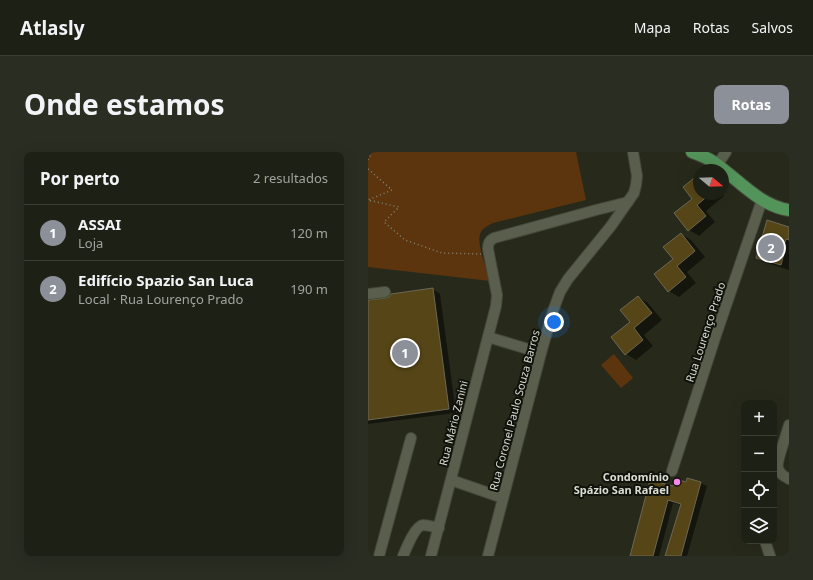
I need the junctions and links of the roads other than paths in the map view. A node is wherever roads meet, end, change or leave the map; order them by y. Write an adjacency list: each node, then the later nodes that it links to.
1 (633, 152): 8 (street, Rua Coronel Paulo Souza Barros)
2 (692, 152): 4 (main road)
3 (726, 152): 5 (street)
4 (716, 164)
5 (718, 164)
6 (729, 174): 7 (main road)
7 (762, 200): 9 (main road); 16 (street, Rua Lourenço Prado)
8 (628, 202): 12 (street, Rua Mário Zanini); 13 (street, Rua Coronel Paulo Souza Barros)
9 (789, 210)
10 (385, 292): 11 (street)
11 (368, 294)
12 (488, 337): 13 (street); 18 (street, Rua Mário Zanini)
13 (541, 353): 19 (street, Rua Coronel Paulo Souza Barros)
14 (789, 425): 17 (street)
15 (411, 438): 22 (street)
16 (672, 471)
17 (789, 479)
18 (451, 480): 19 (street); 20 (street, Rua Mário Zanini)
19 (503, 498): 25 (street, Rua Coronel Paulo Souza Barros)
20 (438, 528): 23 (street); 24 (street, Rua Mário Zanini)
21 (766, 544): 26 (street)
22 (379, 556)
23 (403, 556)
24 (431, 556)
25 (488, 556)
26 (770, 556)

